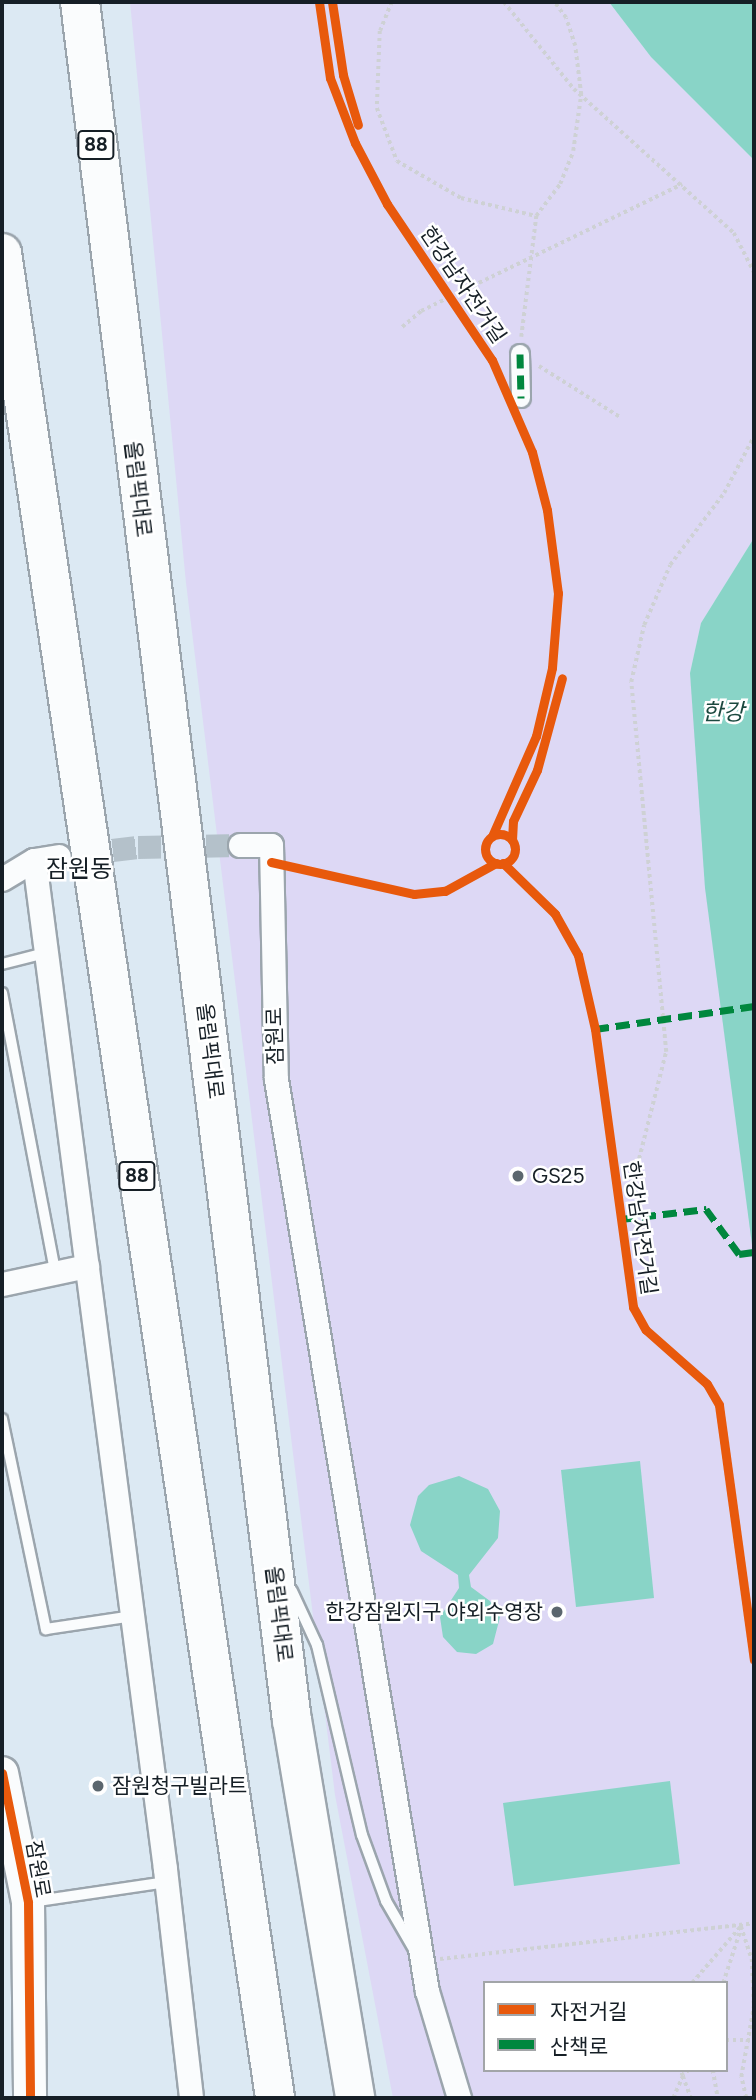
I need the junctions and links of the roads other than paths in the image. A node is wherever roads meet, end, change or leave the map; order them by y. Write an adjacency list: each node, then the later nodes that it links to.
1 (80, 2): 16 (highway, 올림픽대로 / 88)
2 (2, 253): 22 (highway, 88)
3 (520, 354): 4 (street)
4 (521, 398)
5 (240, 845): 21 (street, 잠원로)
6 (59, 856): 7 (street)
7 (34, 860): 8 (street); 9 (street)
8 (2, 879)
9 (45, 953): 10 (lane); 12 (street)
10 (2, 964)
11 (2, 993): 13 (lane)
12 (87, 1266): 13 (street); 17 (street)
13 (55, 1272): 14 (street)
14 (2, 1284)
15 (2, 1419): 17 (lane)
16 (271, 1545): 21 (lane); 25 (highway, 올림픽대로 / 88)
17 (133, 1616): 19 (street)
18 (2, 1773): 20 (main road, 잠원로)
19 (167, 1882): 20 (lane, 잠원로); 24 (street)
20 (28, 1902): 23 (main road, 잠원로)
21 (423, 1961): 26 (street)
22 (274, 2095)
23 (30, 2098)
24 (191, 2098)
25 (355, 2098)
26 (459, 2098)

